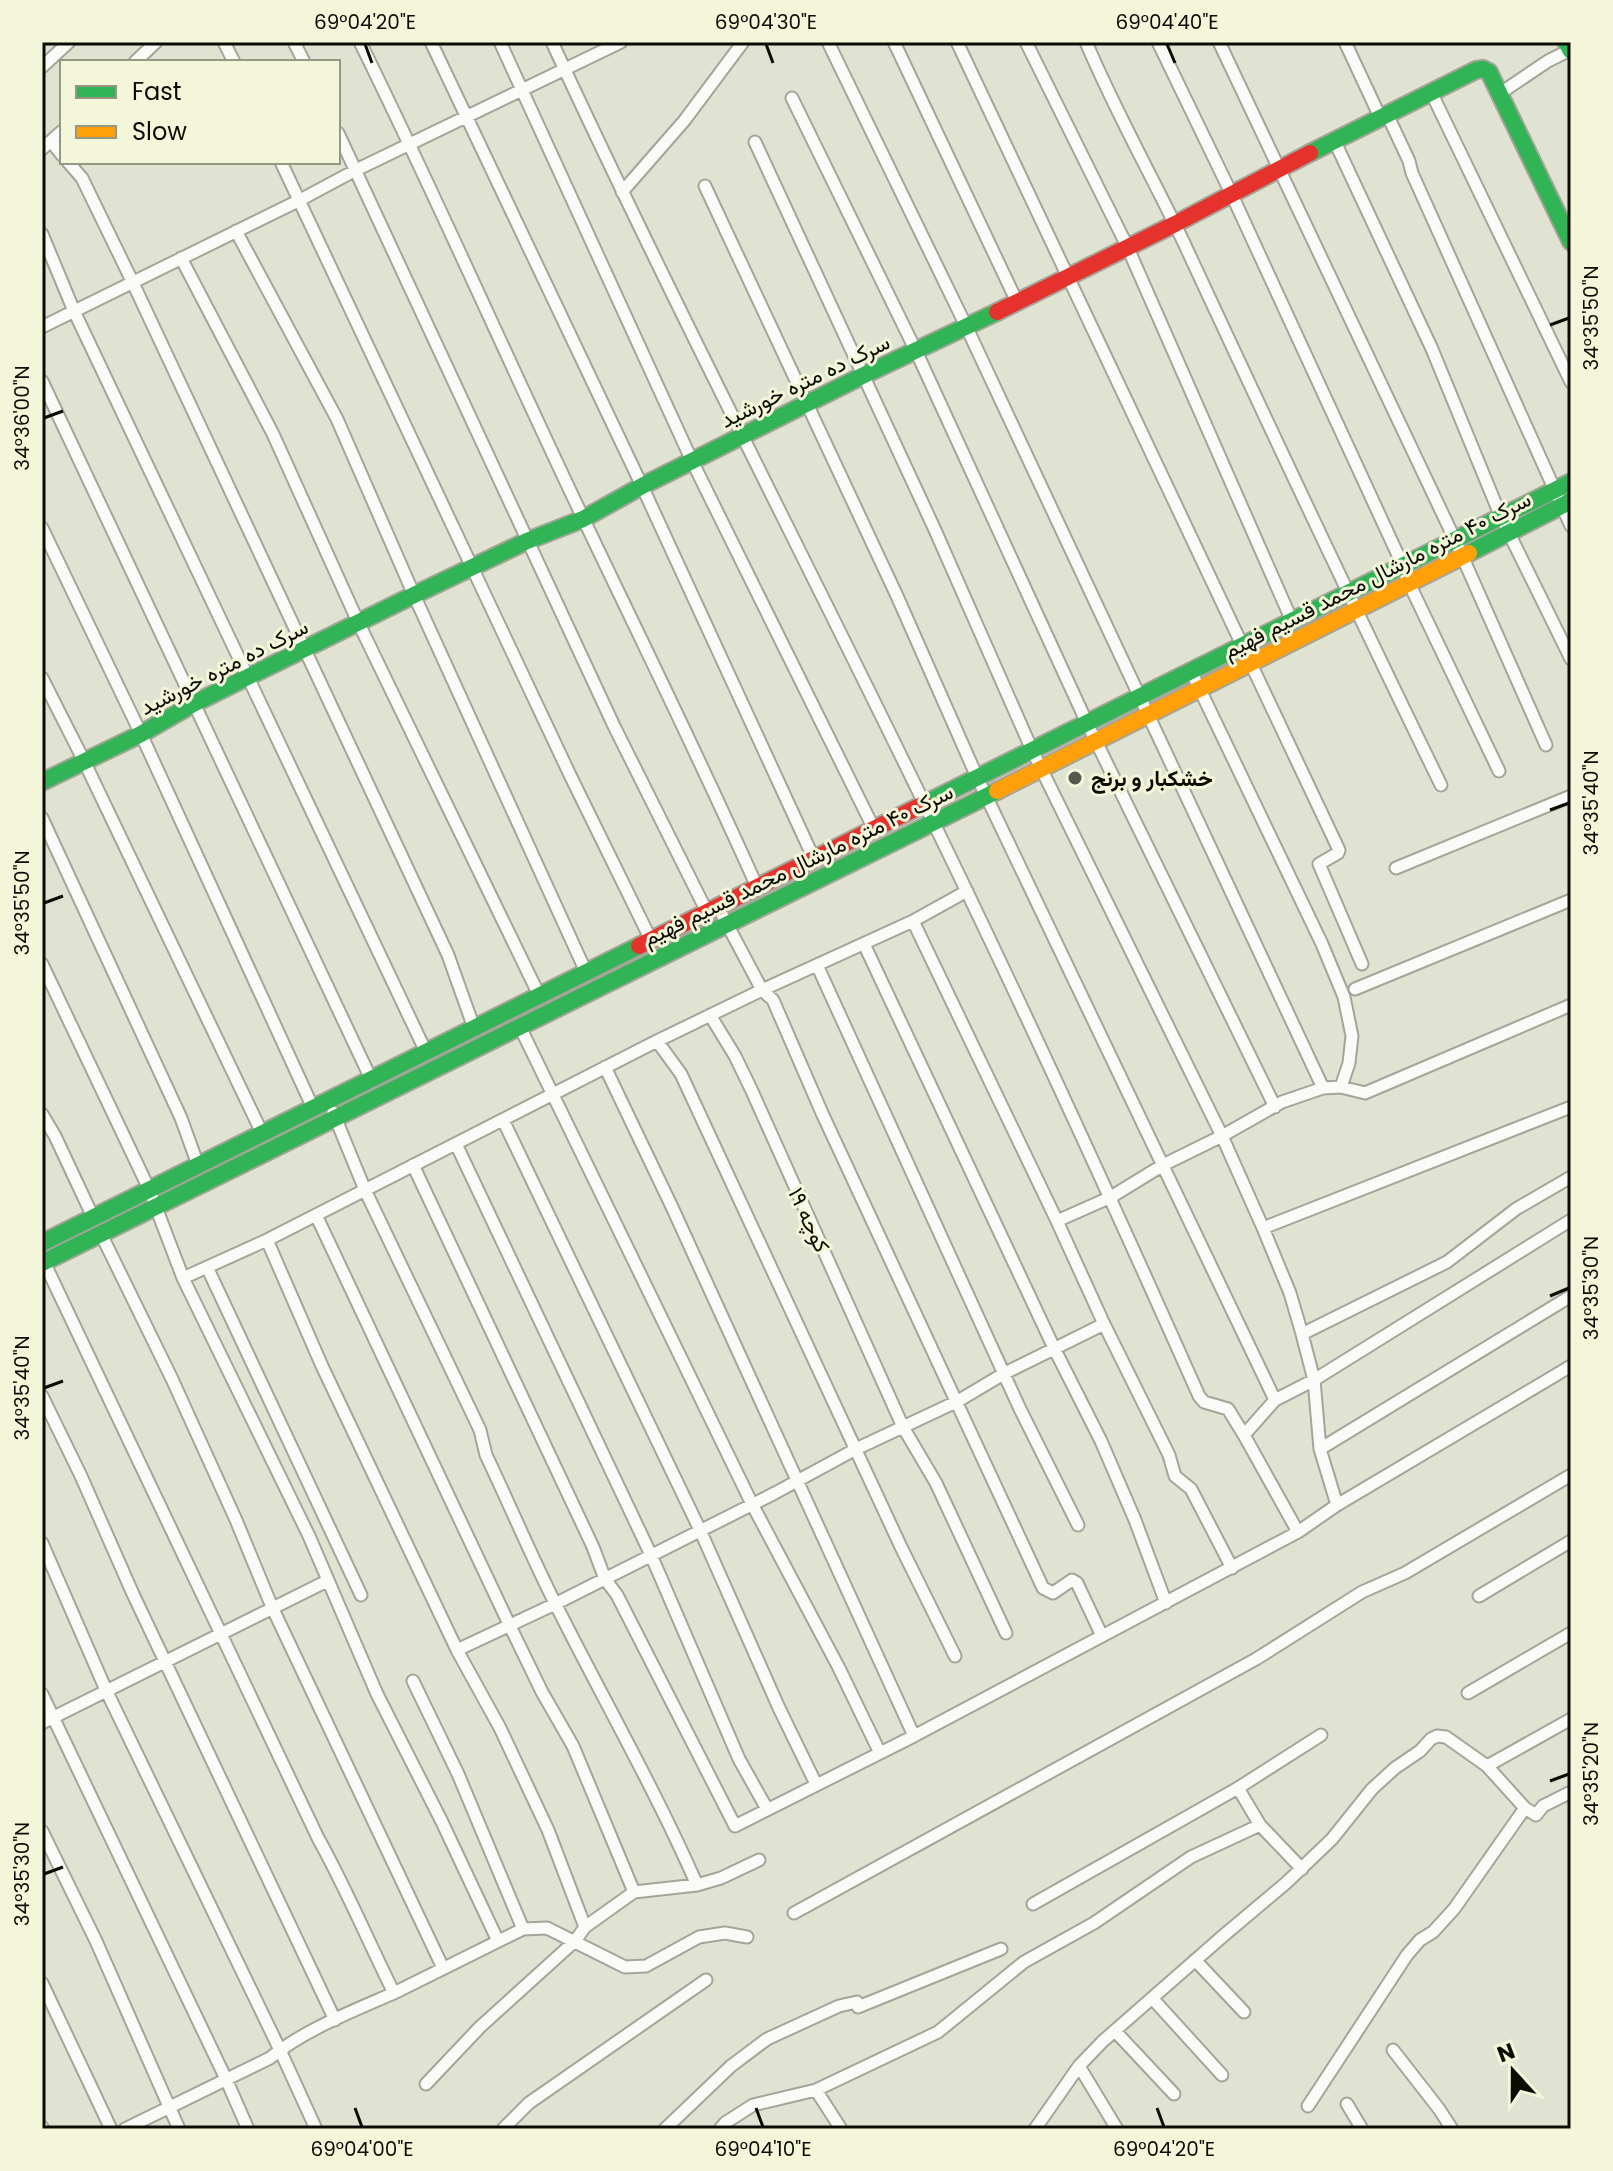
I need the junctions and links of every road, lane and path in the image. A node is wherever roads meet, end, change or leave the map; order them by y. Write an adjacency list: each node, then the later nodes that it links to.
1 (69, 42): 24 (street)
2 (156, 42): 21 (street)
3 (224, 42): 22 (street)
4 (294, 42): 23 (street)
5 (360, 42): 35 (street)
6 (431, 42): 31 (street)
7 (500, 42): 26 (street)
8 (552, 42): 25 (street)
9 (621, 42): 25 (street)
10 (743, 42): 41 (street)
11 (828, 42): 54 (street)
12 (894, 42): 52 (street)
13 (957, 42): 50 (street)
14 (1026, 42): 48 (street)
15 (1086, 42): 44 (street)
16 (1158, 42): 42 (street)
17 (1219, 42): 39 (street)
18 (1345, 42): 30 (street)
19 (1566, 42): 20 (main road)
20 (1571, 50): 28 (street)
21 (137, 60)
22 (233, 60)
23 (303, 60)
24 (42, 67)
25 (565, 70): 26 (street); 41 (street)
26 (523, 91): 31 (street); 62 (street)
27 (1431, 92): 28 (main road, سرک ده متره خورشید); 30 (main road, سرک ده متره خورشید); 59 (street)
28 (1499, 94): 47 (main road)
29 (792, 98): 56 (street)
30 (1384, 116): 34 (main road, سرک ده متره خورشید); 65 (street)
31 (467, 117): 35 (street); 64 (street)
32 (340, 137): 38 (street)
33 (755, 142): 57 (street)
34 (1335, 142): 39 (main road, سرک ده متره خورشید); 66 (street)
35 (411, 145): 38 (street); 67 (street)
36 (70, 164): 51 (street)
37 (282, 164): 43 (street)
38 (356, 170): 43 (street); 72 (street)
39 (1279, 170): 42 (main road, سرک ده متره خورشید); 71 (street)
40 (705, 186): 60 (street)
41 (622, 192): 61 (street)
42 (1231, 193): 44 (main road, سرک ده متره خورشید); 74 (street)
43 (300, 200): 45 (street); 75 (street)
44 (1175, 224): 48 (main road, سرک ده متره خورشید); 77 (street)
45 (236, 231): 49 (street); 78 (street)
46 (42, 234): 53 (street)
47 (1571, 242)
48 (1127, 246): 50 (main road, سرک ده متره خورشید); 80 (street)
49 (181, 258): 51 (street); 81 (street)
50 (1069, 277): 52 (main road, سرک ده متره خورشید); 82 (street)
51 (133, 283): 53 (street); 83 (street)
52 (1017, 302): 54 (main road, سرک ده متره خورشید)
53 (74, 311): 55 (street); 87 (street)
54 (966, 326): 56 (main road, سرک ده متره خورشید); 90 (street)
55 (42, 327)
56 (916, 351): 57 (main road, سرک ده متره خورشید); 93 (street)
57 (864, 375): 60 (main road, سرک ده متره خورشید); 97 (street)
58 (42, 381): 91 (street)
59 (1571, 382)
60 (808, 404): 61 (main road, سرک ده متره خورشید); 101 (street)
61 (744, 436): 62 (main road, سرک ده متره خورشید); 106 (street)
62 (692, 461): 64 (main road, سرک ده متره خورشید); 109 (street)
63 (1571, 482): 65 (main road, سرک ۴۰ متره مارشال محمد قسیم فهیم)
64 (642, 486): 67 (main road, سرک ده متره خورشید); 110 (street)
65 (1562, 499): 66 (main road, سرک ۴۰ متره مارشال محمد قسیم فهیم); 68 (street); 70 (main road, سرک ۴۰ متره مارشال محمد قسیم فهیم)
66 (1501, 517): 70 (street); 71 (main road, سرک ۴۰ متره مارشال محمد قسیم فهیم)
67 (583, 519): 72 (main road, سرک ده متره خورشید); 112 (street)
68 (1571, 526)
69 (42, 528): 94 (street)
70 (1509, 533): 73 (main road, سرک ۴۰ متره مارشال محمد قسیم فهیم); 84 (street)
71 (1455, 540): 73 (street); 74 (main road, سرک ۴۰ متره مارشال محمد قسیم فهیم)
72 (527, 541): 75 (main road, سرک ده متره خورشید); 115 (street)
73 (1462, 556): 76 (main road, سرک ۴۰ متره مارشال محمد قسیم فهیم); 96 (street)
74 (1402, 566): 76 (street); 77 (main road, سرک ۴۰ متره مارشال محمد قسیم فهیم)
75 (474, 567): 78 (main road, سرک ده متره خورشید); 118 (street)
76 (1409, 583): 79 (main road, سرک ۴۰ متره مارشال محمد قسیم فهیم); 100 (street)
77 (1347, 594): 79 (street); 80 (main road, سرک ۴۰ متره مارشال محمد قسیم فهیم)
78 (414, 595): 81 (main road, سرک ده متره خورشید); 123 (street)
79 (1356, 610): 85 (main road, سرک ۴۰ متره مارشال محمد قسیم فهیم); 103 (street)
80 (1292, 621): 82 (main road, سرک ۴۰ متره مارشال محمد قسیم فهیم)
81 (359, 624): 83 (main road, سرک ده متره خورشید); 126 (street)
82 (1241, 647): 85 (street); 86 (main road, سرک ۴۰ متره مارشال محمد قسیم فهیم)
83 (305, 650): 87 (main road, سرک ده متره خورشید); 130 (street)
84 (1571, 659)
85 (1249, 664): 89 (main road, سرک ۴۰ متره مارشال محمد قسیم فهیم); 121 (street)
86 (1191, 671): 89 (street); 90 (main road, سرک ۴۰ متره مارشال محمد قسیم فهیم)
87 (249, 677): 91 (main road, سرک ده متره خورشید); 132 (street)
88 (42, 678): 98 (street)
89 (1199, 689): 92 (main road, سرک ۴۰ متره مارشال محمد قسیم فهیم); 135 (street)
90 (1140, 697): 92 (street); 93 (main road, سرک ۴۰ متره مارشال محمد قسیم فهیم)
91 (193, 704): 94 (main road, سرک ده متره خورشید); 134 (street)
92 (1148, 715): 95 (main road, سرک ۴۰ متره مارشال محمد قسیم فهیم); 136 (street)
93 (1087, 723): 95 (street); 97 (main road, سرک ۴۰ متره مارشال محمد قسیم فهیم)
94 (141, 734): 98 (main road, سرک ده متره خورشید); 141 (street)
95 (1096, 741): 99 (main road, سرک ۴۰ متره مارشال محمد قسیم فهیم); 139 (street)
96 (1546, 745)
97 (1032, 750): 99 (street); 101 (main road, سرک ۴۰ متره مارشال محمد قسیم فهیم)
98 (84, 761): 102 (main road, سرک ده متره خورشید); 145 (street)
99 (1041, 769): 104 (main road, سرک ۴۰ متره مارشال محمد قسیم فهیم); 146 (street)
100 (1499, 771)
101 (977, 777): 104 (street); 106 (main road, سرک ۴۰ متره مارشال محمد قسیم فهیم)
102 (42, 782)
103 (1441, 785)
104 (987, 796): 108 (main road, سرک ۴۰ متره مارشال محمد قسیم فهیم); 150 (street)
105 (1571, 796): 111 (street)
106 (925, 804): 108 (street); 109 (main road, سرک ۴۰ متره مارشال محمد قسیم فهیم)
107 (42, 818): 148 (street)
108 (934, 822): 113 (street); 117 (main road, سرک ۴۰ متره مارشال محمد قسیم فهیم)
109 (874, 829): 110 (main road, سرک ۴۰ متره مارشال محمد قسیم فهیم)
110 (814, 859): 112 (main road, سرک ۴۰ متره مارشال محمد قسیم فهیم)
111 (1396, 868)
112 (757, 887): 115 (main road, سرک ۴۰ متره مارشال محمد قسیم فهیم)
113 (967, 891): 116 (street); 154 (street)
114 (1571, 900): 124 (street)
115 (712, 909): 117 (street); 118 (main road, سرک ۴۰ متره مارشال محمد قسیم فهیم)
116 (913, 921): 119 (street); 159 (street)
117 (727, 924): 125 (street); 129 (main road, سرک ۴۰ متره مارشال محمد قسیم فهیم)
118 (651, 940): 123 (main road, سرک ۴۰ متره مارشال محمد قسیم فهیم)
119 (864, 944): 122 (street); 170 (street)
120 (42, 964): 152 (street)
121 (1362, 964)
122 (817, 965): 125 (street); 172 (street)
123 (586, 972): 126 (main road, سرک ۴۰ متره مارشال محمد قسیم فهیم)
124 (1355, 989)
125 (762, 990): 128 (street); 176 (street)
126 (539, 995): 130 (main road, سرک ۴۰ متره مارشال محمد قسیم فهیم)
127 (1571, 1005): 135 (street)
128 (710, 1015): 131 (street); 177 (street, کوچه ۱۹)
129 (520, 1027): 137 (street); 143 (main road, سرک ۴۰ متره مارشال محمد قسیم فهیم)
130 (474, 1028): 132 (main road, سرک ۴۰ متره مارشال محمد قسیم فهیم)
131 (657, 1041): 133 (street); 179 (street)
132 (426, 1052): 134 (main road, سرک ۴۰ متره مارشال محمد قسیم فهیم)
133 (605, 1067): 137 (street); 182 (street)
134 (371, 1079): 138 (main road, سرک ۴۰ متره مارشال محمد قسیم فهیم)
135 (1341, 1087): 136 (street)
136 (1323, 1088): 139 (street)
137 (553, 1094): 144 (street); 183 (street)
138 (328, 1100): 141 (main road, سرک ۴۰ متره مارشال محمد قسیم فهیم); 143 (street)
139 (1275, 1107): 146 (street)
140 (1571, 1107): 160 (street)
141 (313, 1108): 145 (main road, سرک ۴۰ متره مارشال محمد قسیم فهیم)
142 (42, 1114): 157 (street)
143 (336, 1118): 153 (street); 155 (main road, سرک ۴۰ متره مارشال محمد قسیم فهیم)
144 (503, 1120): 147 (street); 186 (street)
145 (262, 1133): 148 (main road, سرک ۴۰ متره مارشال محمد قسیم فهیم)
146 (1222, 1136): 150 (street); 160 (street)
147 (456, 1144): 149 (street); 190 (street)
148 (198, 1165): 152 (main road, سرک ۴۰ متره مارشال محمد قسیم فهیم)
149 (413, 1165): 153 (street); 192 (street)
150 (1163, 1165): 154 (street); 175 (street)
151 (1571, 1177): 169 (street)
152 (149, 1189): 155 (street); 157 (main road, سرک ۴۰ متره مارشال محمد قسیم فهیم)
153 (365, 1190): 156 (street); 197 (street)
154 (1111, 1197): 159 (street); 178 (street)
155 (155, 1207): 161 (main road, سرک ۴۰ متره مارشال محمد قسیم فهیم); 166 (street)
156 (316, 1215): 162 (street); 199 (street)
157 (93, 1217): 163 (main road, سرک ۴۰ متره مارشال محمد قسیم فهیم)
158 (1571, 1220): 173 (street)
159 (1057, 1221): 168 (street)
160 (1263, 1228): 169 (street)
161 (101, 1234): 164 (main road, سرک ۴۰ متره مارشال محمد قسیم فهیم); 198 (street)
162 (267, 1240): 165 (street); 204 (street)
163 (42, 1243)
164 (43, 1263): 200 (street)
165 (207, 1267): 166 (street); 194 (street)
166 (183, 1278): 193 (street)
167 (1571, 1296): 180 (street)
168 (1104, 1324): 170 (street); 191 (street)
169 (1302, 1334): 173 (street)
170 (1054, 1348): 172 (street); 196 (street)
171 (1571, 1366): 184 (street)
172 (1005, 1373): 176 (street); 185 (street)
173 (1314, 1380): 175 (street); 180 (street)
174 (42, 1396): 206 (street)
175 (1275, 1400): 178 (street)
176 (958, 1401): 177 (street); 203 (street)
177 (903, 1427): 179 (street); 201 (street, کوچه ۱۹)
178 (1244, 1435): 187 (street)
179 (856, 1449): 182 (street); 205 (street)
180 (1320, 1449): 184 (street)
181 (1571, 1475): 229 (street)
182 (796, 1481): 183 (street); 214 (street)
183 (752, 1504): 186 (street); 215 (street)
184 (1337, 1505): 187 (street)
185 (1078, 1525)
186 (700, 1530): 190 (street); 217 (street)
187 (1298, 1532): 191 (street)
188 (1571, 1541): 195 (street)
189 (42, 1543): 208 (street)
190 (651, 1555): 192 (street); 221 (street)
191 (1232, 1568): 196 (street)
192 (605, 1579): 197 (street); 221 (street)
193 (327, 1581): 198 (street); 233 (street)
194 (361, 1595)
195 (1479, 1596)
196 (1166, 1603): 203 (street)
197 (555, 1604): 199 (street); 226 (street)
198 (272, 1607): 200 (street); 237 (street)
199 (509, 1624): 204 (street); 227 (street)
200 (221, 1633): 206 (street); 240 (street)
201 (1006, 1633)
202 (1571, 1633): 209 (street)
203 (1102, 1636): 214 (street)
204 (457, 1650): 230 (street)
205 (955, 1656)
206 (165, 1662): 208 (street); 243 (street)
207 (413, 1681): 231 (street)
208 (106, 1690): 212 (street); 245 (street)
209 (1468, 1693)
210 (42, 1694): 212 (street)
211 (1571, 1719): 216 (street)
212 (47, 1720): 249 (street)
213 (1321, 1735): 218 (street)
214 (914, 1736): 215 (street)
215 (880, 1753): 217 (street)
216 (1487, 1766): 220 (street); 225 (street)
217 (816, 1784): 221 (street)
218 (1238, 1788): 222 (street); 228 (street)
219 (1571, 1792): 220 (street)
220 (1525, 1808): 254 (street)
221 (767, 1809)
222 (1260, 1825): 225 (street); 251 (street)
223 (42, 1831): 255 (street)
224 (759, 1860): 226 (street)
225 (1302, 1869): 236 (street)
226 (697, 1885): 227 (street)
227 (634, 1892): 230 (street)
228 (1033, 1904)
229 (794, 1913)
230 (585, 1927): 234 (street)
231 (523, 1929): 233 (street); 234 (street)
232 (747, 1937): 234 (street)
233 (498, 1941): 237 (street)
234 (575, 1941): 250 (street)
235 (1001, 1949): 264 (street)
236 (1195, 1960): 241 (street); 242 (street)
237 (443, 1968): 240 (street)
238 (706, 1980): 263 (street)
239 (42, 1983): 258 (street)
240 (394, 1993): 243 (street)
241 (1152, 1998): 244 (street); 248 (street)
242 (1244, 2012)
243 (335, 2020): 245 (street)
244 (1115, 2031): 247 (street); 252 (street)
245 (280, 2050): 249 (street); 262 (street)
246 (1393, 2050): 268 (street)
247 (1079, 2066): 256 (street); 266 (street)
248 (1222, 2075)
249 (226, 2079): 255 (street); 261 (street)
250 (426, 2084)
251 (816, 2090): 257 (street); 265 (street)
252 (1174, 2094)
253 (1347, 2104): 267 (street)
254 (1308, 2106)
255 (169, 2107): 259 (street); 260 (street)
256 (1043, 2126)
257 (725, 2127)
258 (111, 2129)
259 (125, 2129)
260 (179, 2129)
261 (248, 2129)
262 (316, 2129)
263 (503, 2129)
264 (665, 2129)
265 (841, 2129)
266 (1117, 2129)
267 (1362, 2129)
268 (1452, 2129)

